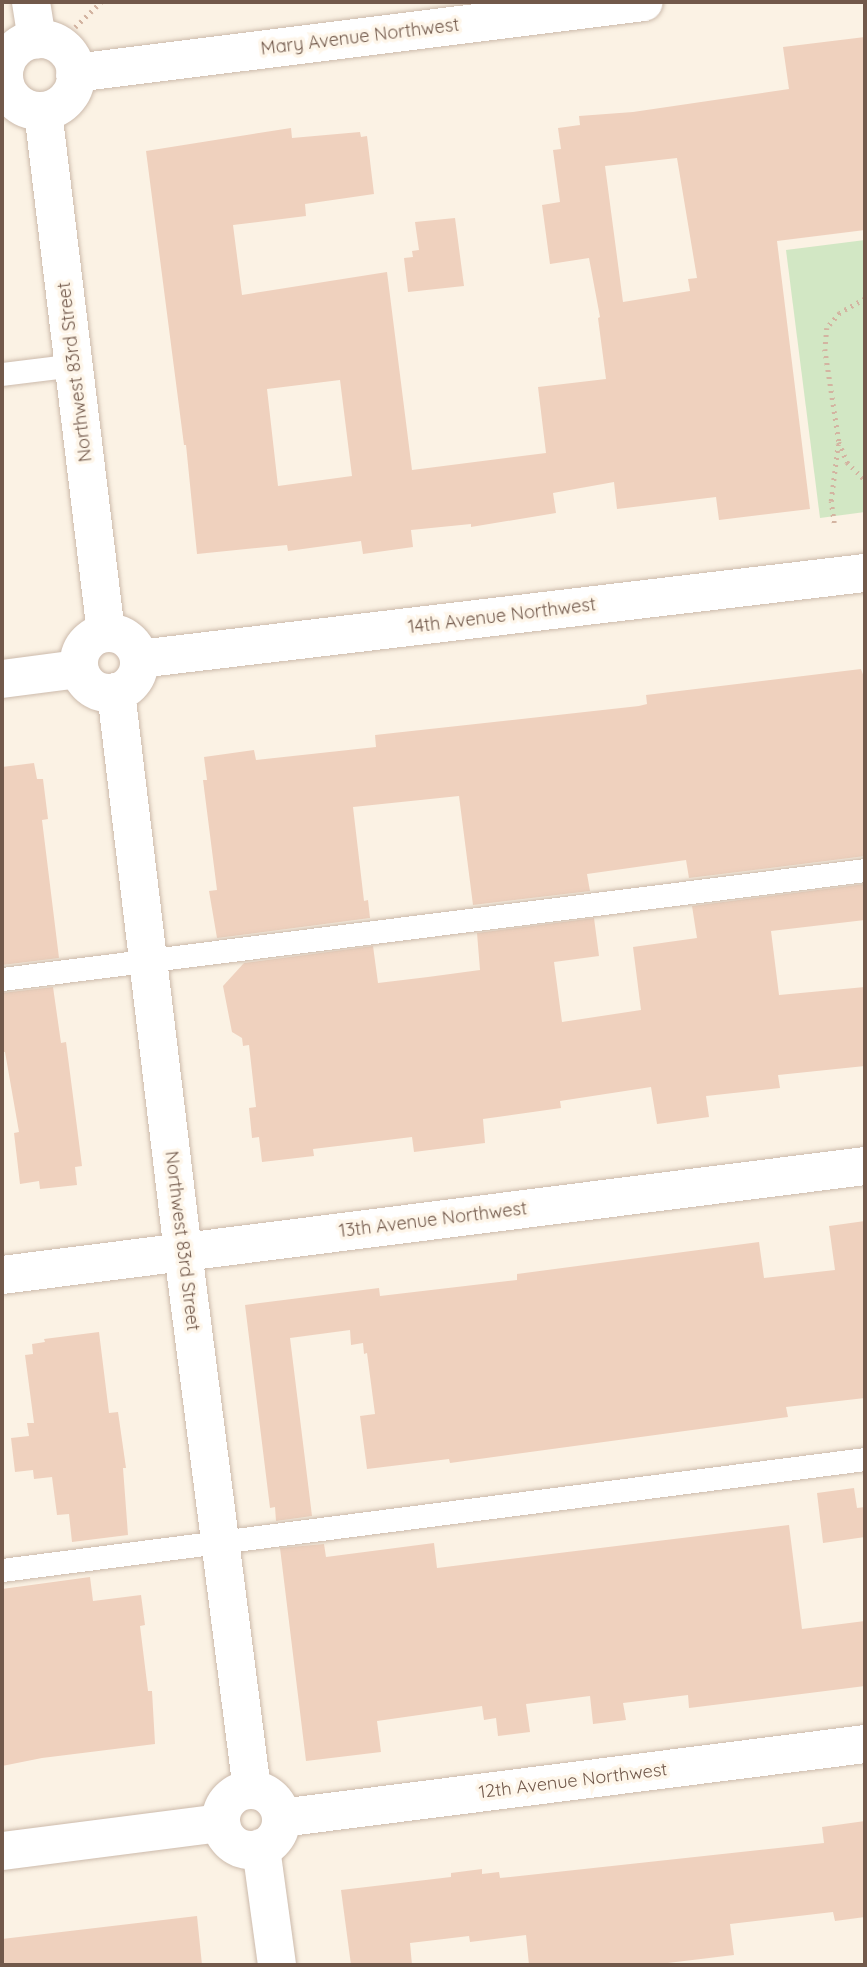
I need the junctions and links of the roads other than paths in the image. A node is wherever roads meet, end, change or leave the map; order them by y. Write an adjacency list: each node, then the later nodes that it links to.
1 (32, 2): 3 (street)
2 (644, 2): 4 (street, Mary Avenue Northwest)
3 (37, 40): 4 (street); 5 (street)
4 (75, 73): 6 (street)
5 (3, 80): 6 (street)
6 (43, 111): 7 (street, Northwest 83rd Street)
7 (74, 365): 8 (lane); 10 (street, Northwest 83rd Street)
8 (2, 374)
9 (865, 573): 11 (street, 14th Avenue Northwest)
10 (106, 633): 11 (street); 12 (street)
11 (139, 659): 14 (street)
12 (79, 669): 13 (street); 14 (street)
13 (2, 679)
14 (116, 692): 16 (street, Northwest 83rd Street)
15 (865, 870): 16 (lane)
16 (147, 961): 17 (lane); 19 (street, Northwest 83rd Street)
17 (2, 979)
18 (865, 1166): 19 (street, 13th Avenue Northwest)
19 (183, 1252): 20 (street, 13th Avenue Northwest); 22 (street, Northwest 83rd Street)
20 (2, 1275)
21 (865, 1459): 22 (lane)
22 (221, 1543): 23 (lane); 25 (street, Northwest 83rd Street)
23 (2, 1570)
24 (865, 1744): 27 (street, 12th Avenue Northwest)
25 (252, 1790): 26 (street); 27 (street)
26 (221, 1823): 27 (street); 28 (street)
27 (271, 1833): 29 (street)
28 (2, 1851)
29 (277, 1965)

